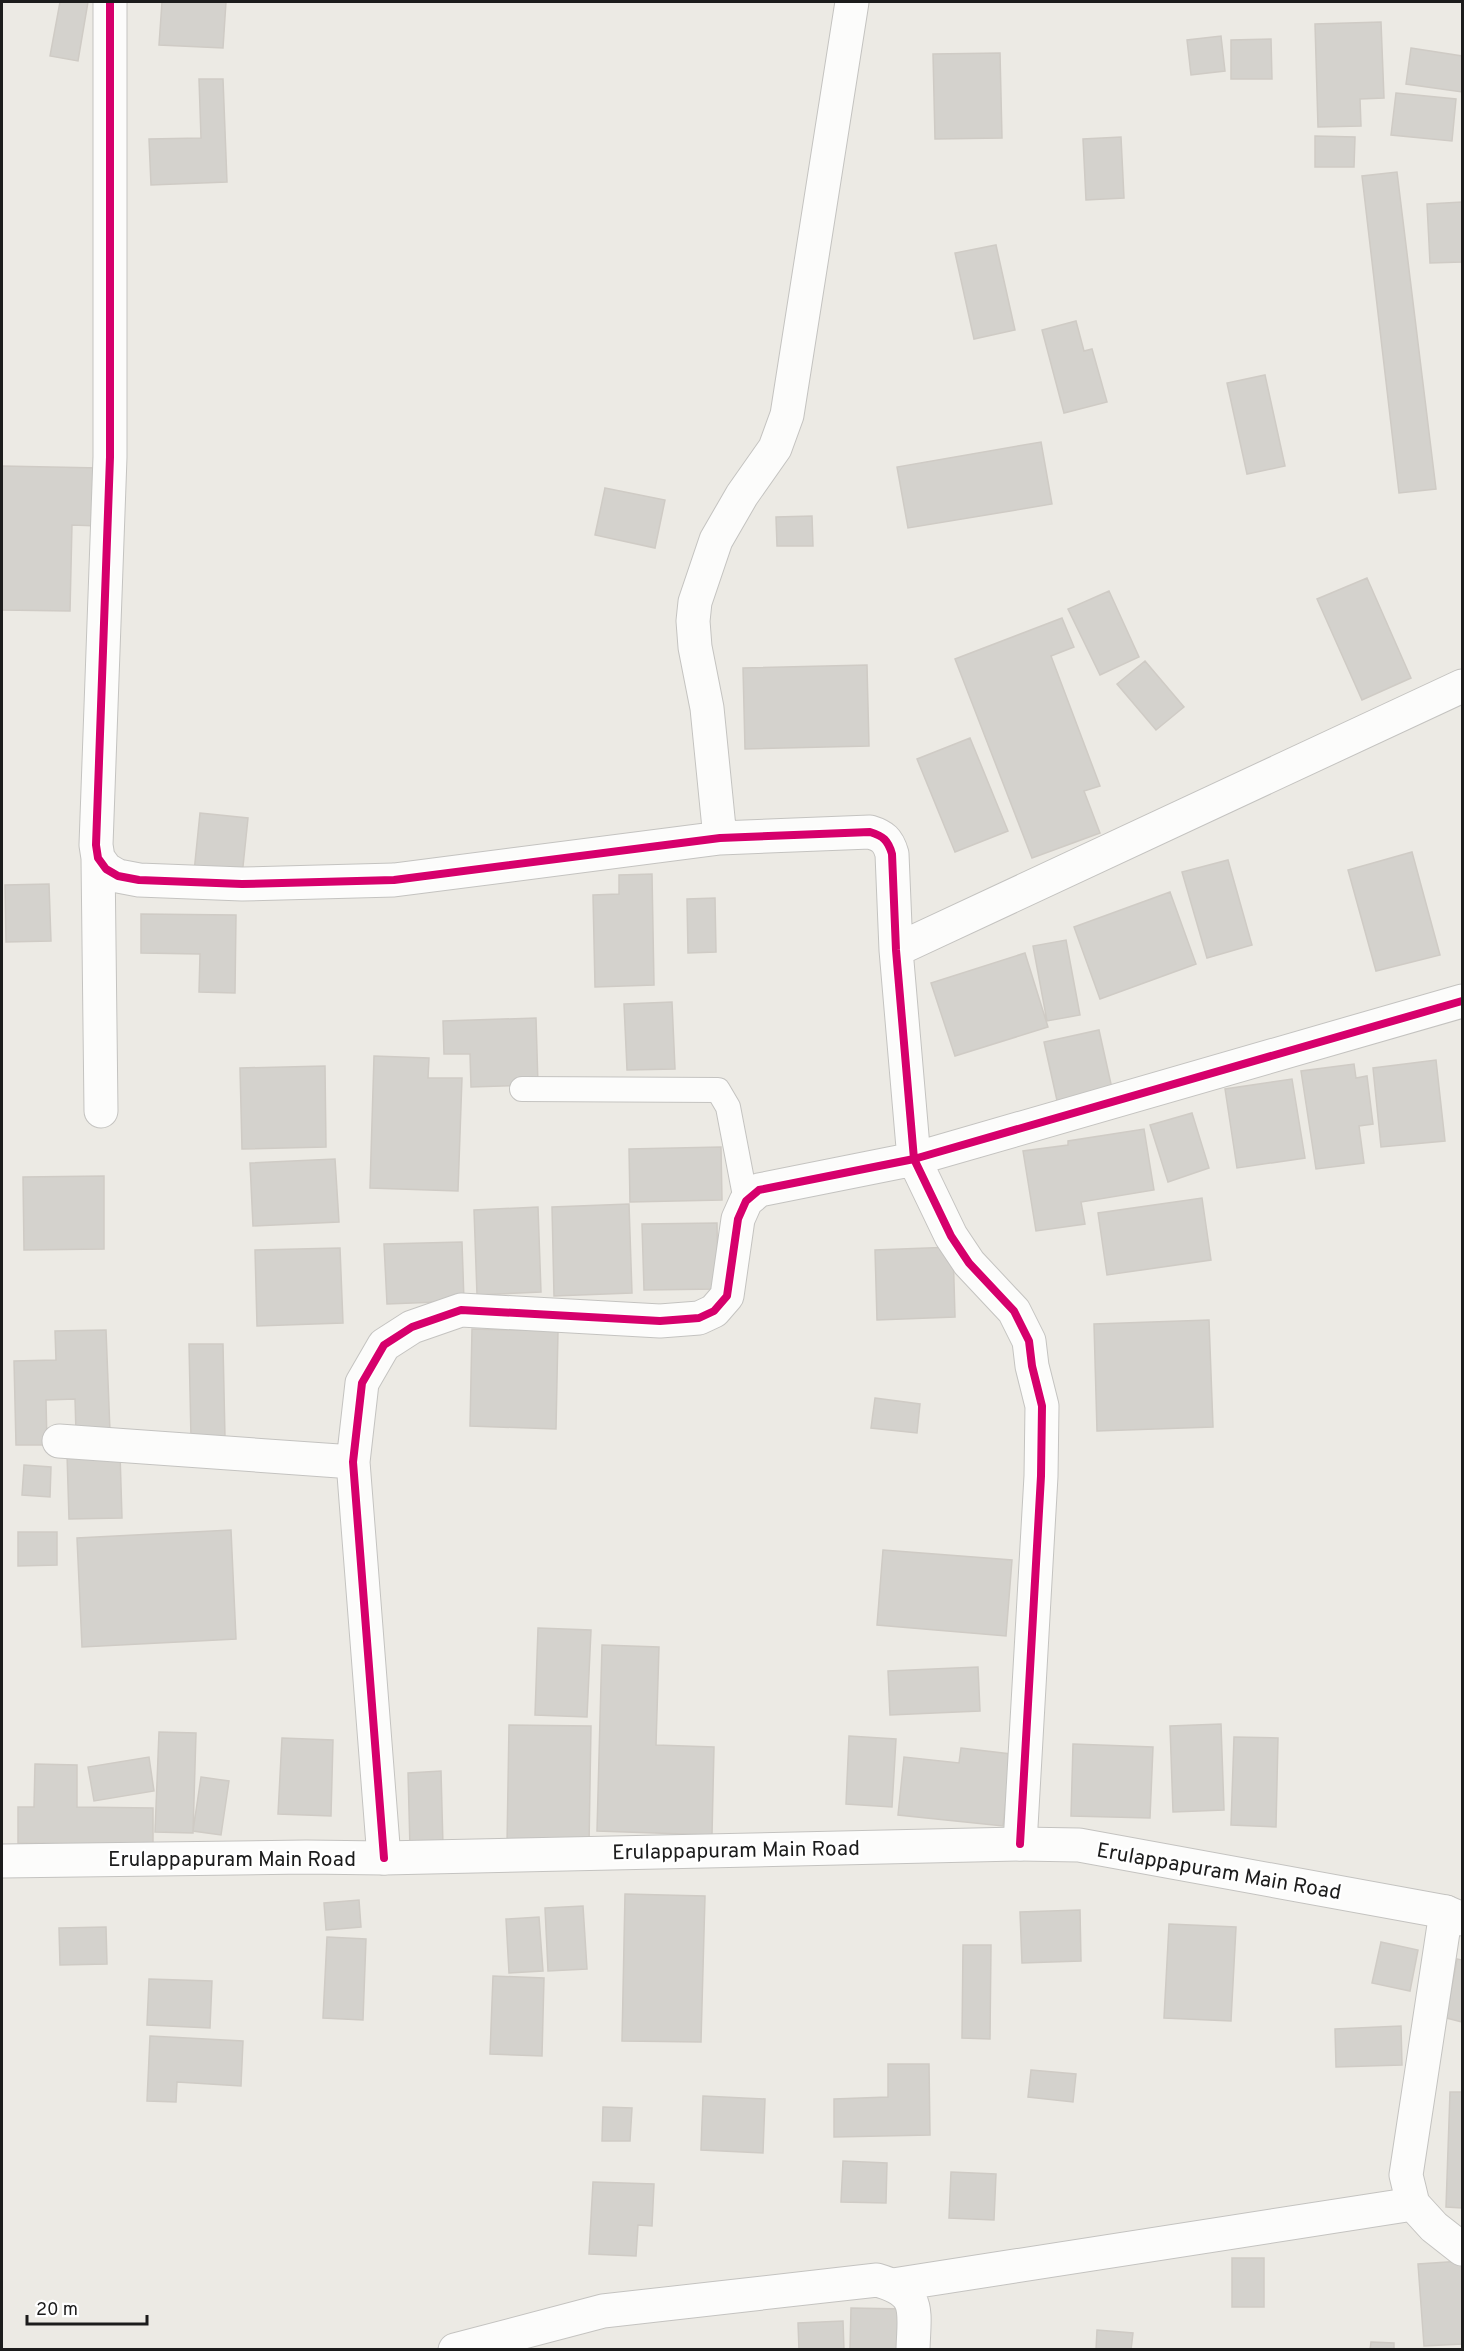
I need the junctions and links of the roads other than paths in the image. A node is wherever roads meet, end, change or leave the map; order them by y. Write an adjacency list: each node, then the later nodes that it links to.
1 (110, 2): 5 (street)
2 (852, 2): 4 (street)
3 (1462, 686): 6 (street)
4 (720, 838): 5 (street); 6 (street)
5 (98, 858): 9 (street)
6 (896, 950): 10 (street)
7 (1462, 1001): 10 (street)
8 (522, 1089): 11 (lane)
9 (101, 1111)
10 (914, 1159): 11 (street); 14 (street)
11 (746, 1201): 13 (street)
12 (59, 1441): 13 (street)
13 (353, 1462): 15 (street)
14 (1020, 1844): 15 (street, Erulappapuram Main Road); 17 (street, Erulappapuram Main Road)
15 (384, 1858): 16 (street, Erulappapuram Main Road)
16 (2, 1861)
17 (1454, 1916): 18 (street)
18 (1413, 2204): 19 (street); 20 (street)
19 (1462, 2249)
20 (893, 2285): 21 (street); 22 (street)
21 (455, 2349)
22 (914, 2349)

